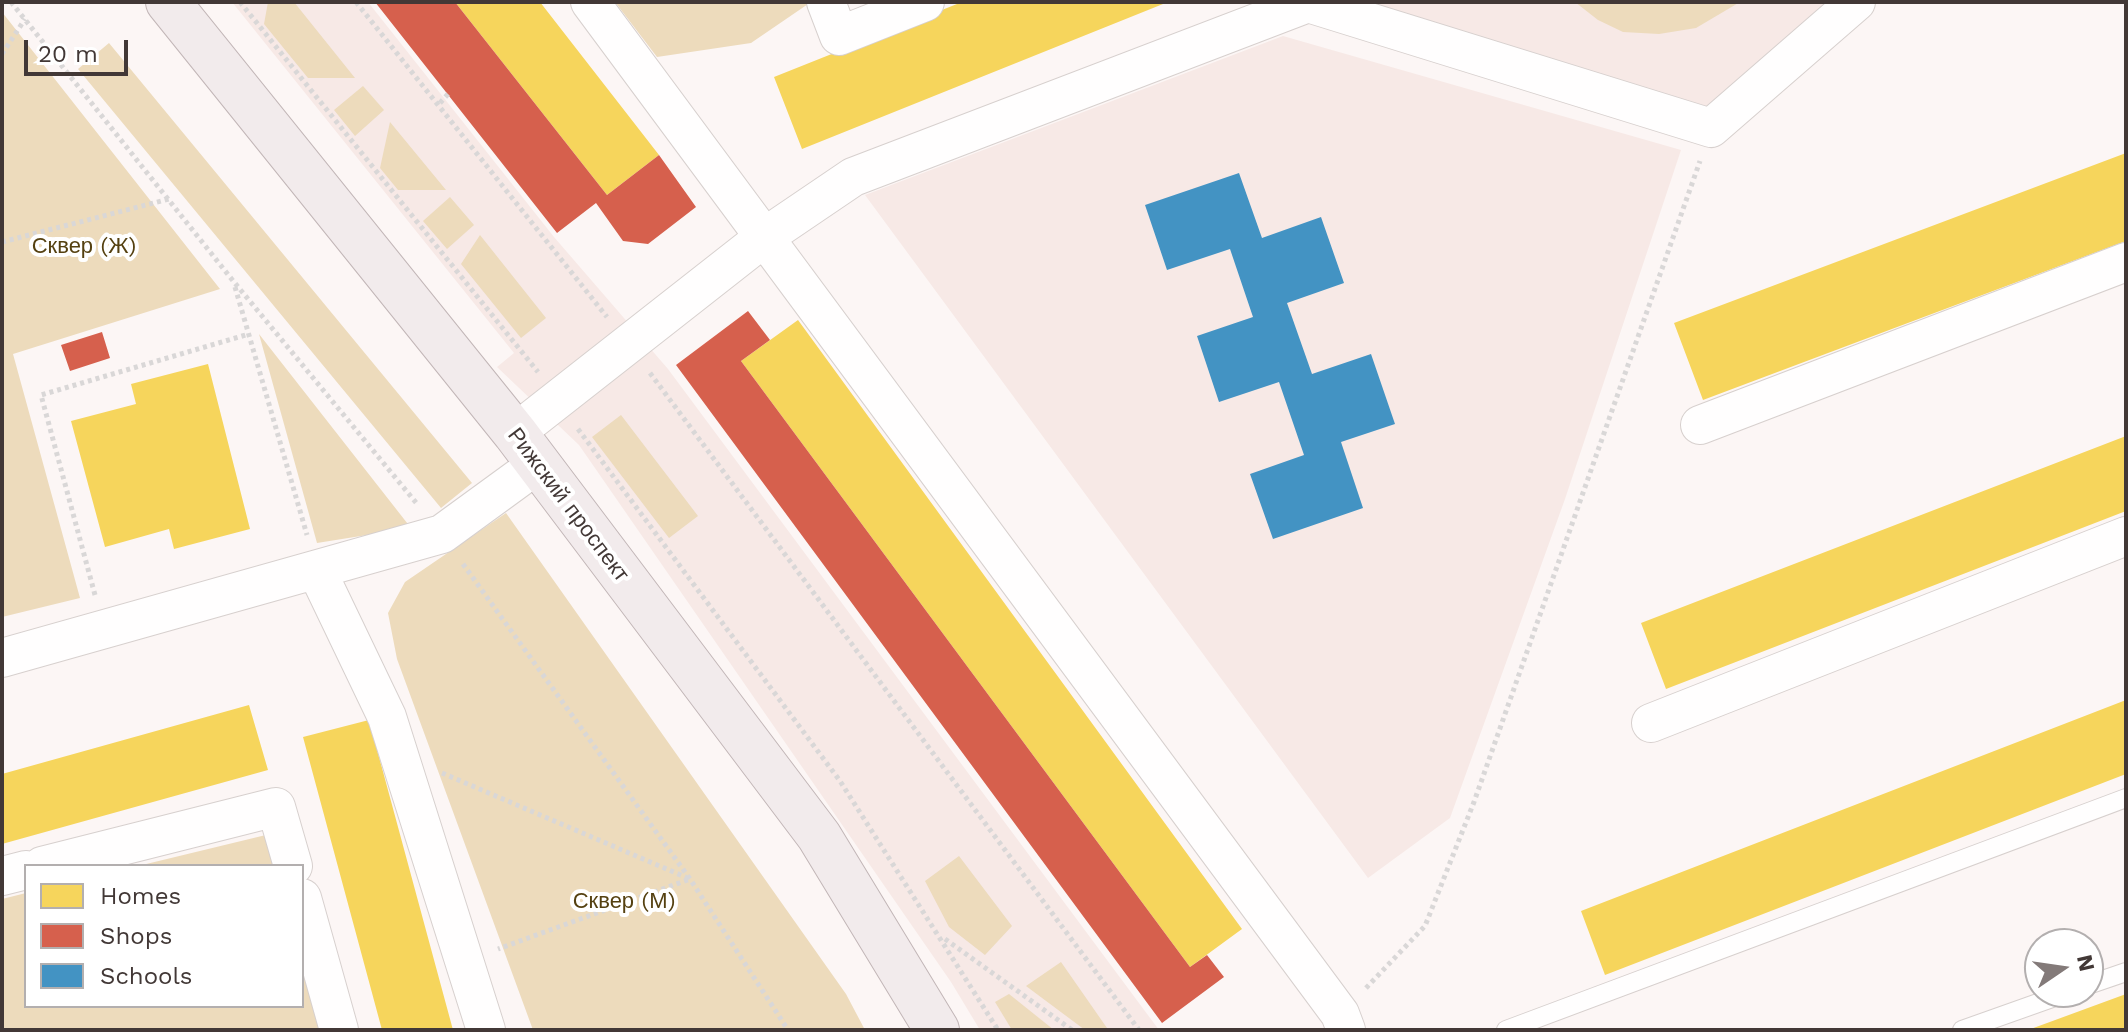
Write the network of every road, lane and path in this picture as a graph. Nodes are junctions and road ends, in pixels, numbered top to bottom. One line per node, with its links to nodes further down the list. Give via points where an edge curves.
1 (168, 2): 23 (main road, Рижский проспект)
2 (240, 2): 21 (path)
3 (356, 2): 12 (path)
4 (590, 2): 15 (street)
5 (826, 2): 6 (street, via 839,36)
6 (925, 2)
7 (1308, 2): 13 (street); 15 (street, via 853,177)
8 (1856, 2): 13 (street)
9 (25, 19): 10 (path)
10 (2, 54)
11 (448, 94): 12 (path)
12 (440, 103): 20 (path)
13 (1711, 128): 41 (path, via 1474,802 1425,926)
14 (169, 199): 16 (path)
15 (766, 236): 20 (street); 41 (street)
16 (2, 242)
17 (2126, 262): 22 (street)
18 (234, 282): 19 (path)
19 (249, 334): 25 (path); 26 (path, via 41,395)
20 (627, 342): 21 (street); 47 (path)
21 (560, 398): 23 (street); 36 (path, via 582,435 840,781)
22 (1700, 425)
23 (526, 449): 25 (street, via 442,534); 44 (main road, Рижский проспект, via 819,836)
24 (2126, 536): 28 (street)
25 (317, 571): 26 (street); 29 (street, via 387,717)
26 (105, 630): 27 (street)
27 (2, 658)
28 (1651, 723)
29 (399, 754): 37 (street); 37 (path, via 690,879)
30 (2126, 798): 48 (lane)
31 (50, 864): 32 (street, via 276,807)
32 (292, 864)
33 (24, 870): 34 (street)
34 (2, 876)
35 (304, 905): 42 (street)
36 (941, 936): 45 (path); 46 (path)
37 (464, 962): 43 (street)
38 (2126, 972): 39 (lane)
39 (2104, 980)
40 (2024, 1008): 49 (lane)
41 (1335, 1025)
42 (339, 1030)
43 (486, 1030)
44 (937, 1030)
45 (998, 1030)
46 (1072, 1030)
47 (1139, 1030)
48 (1506, 1030)
49 (1962, 1030)

